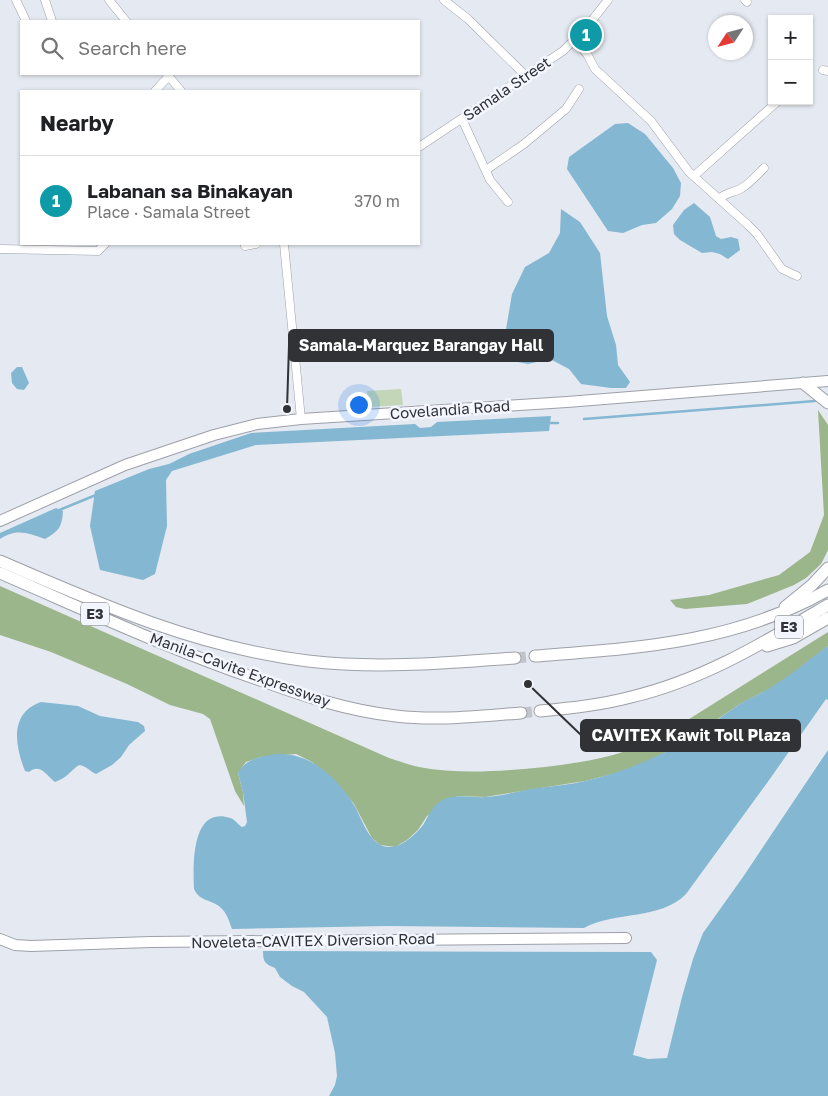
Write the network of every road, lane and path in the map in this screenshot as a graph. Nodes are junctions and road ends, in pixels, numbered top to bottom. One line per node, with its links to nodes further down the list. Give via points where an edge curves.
1 (16, 0): 6 (street)
2 (45, 0): 7 (street)
3 (110, 0): 8 (street)
4 (444, 0): 11 (street)
5 (608, 0): 9 (street, Samala Street)
6 (26, 20)
7 (52, 20)
8 (125, 20)
9 (575, 40): 11 (street, Samala Street); 20 (street, via 595,69 651,121)
10 (168, 75): 13 (street); 14 (street)
11 (526, 76): 16 (street, Samala Street)
12 (578, 89): 19 (street, via 566,109)
13 (156, 90)
14 (180, 90)
15 (774, 105): 20 (street)
16 (462, 119): 17 (street, Samala Street); 19 (street)
17 (420, 144)
18 (764, 168): 21 (street, via 740,190 724,194)
19 (486, 170): 22 (street)
20 (694, 176): 21 (street)
21 (719, 199): 28 (street, via 757,234 782,269)
22 (508, 202)
23 (104, 245): 27 (street, via 98,251)
24 (250, 245): 26 (street)
25 (284, 245): 32 (street)
26 (245, 246)
27 (0, 249)
28 (797, 276)
29 (828, 381): 30 (main road, Covelandia Road)
30 (802, 383): 31 (highway); 32 (main road, Covelandia Road)
31 (828, 403)
32 (301, 419): 33 (main road, Covelandia Road, via 257,424 214,435 125,465)
33 (0, 520)
34 (0, 561): 43 (highway, Manila–Cavite Expressway / E3, via 155,625 278,657 389,665)
35 (828, 568): 39 (highway)
36 (0, 574): 45 (highway, Manila–Cavite Expressway / E3, via 191,656 323,701 371,713 410,717 460,718)
37 (828, 590): 39 (highway, E3)
38 (828, 604): 41 (highway, E3)
39 (776, 615): 42 (highway, E3, via 726,632 660,645)
40 (828, 618): 41 (highway, via 793,638)
41 (751, 650): 44 (highway, E3, via 713,669 644,694)
42 (534, 656)
43 (515, 658)
44 (540, 711)
45 (521, 713)
46 (626, 938): 47 (main road, Noveleta-CAVITEX Diversion Road, via 148,942 41,946 15,945)
47 (0, 939)

